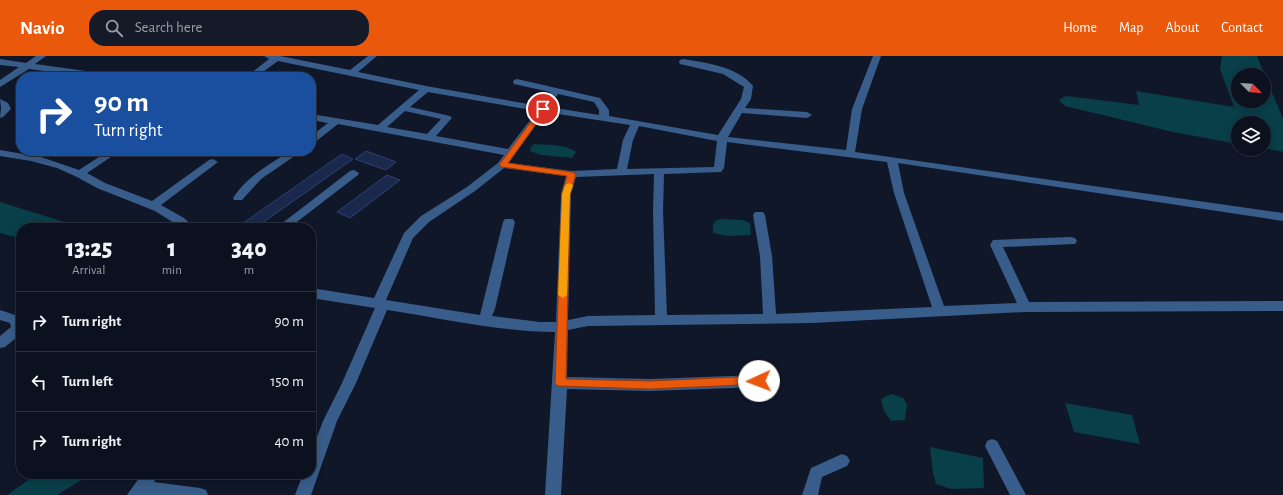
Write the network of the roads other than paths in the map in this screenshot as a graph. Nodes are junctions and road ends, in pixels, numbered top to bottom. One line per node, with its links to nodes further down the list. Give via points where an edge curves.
1 (42, 56): 7 (street)
2 (373, 56): 12 (street)
3 (877, 56): 33 (street, via 857,109)
4 (272, 57): 10 (street); 12 (street)
5 (683, 62): 20 (street, via 715,68 744,81 749,86)
6 (2, 63): 7 (street)
7 (27, 65): 8 (street); 9 (street)
8 (17, 72)
9 (74, 72)
10 (256, 72)
11 (16, 73): 14 (street)
12 (352, 73): 15 (street)
13 (516, 82): 16 (street)
14 (0, 84)
15 (426, 89): 18 (street); 19 (street)
16 (555, 92): 19 (street); 24 (street, via 597,100 604,110)
17 (0, 102): 21 (street, via 6,109)
18 (403, 108): 27 (street); 29 (street, via 447,118)
19 (543, 109): 24 (street); 32 (street)
20 (740, 110): 22 (street); 30 (street, via 723,135)
21 (0, 115)
22 (807, 115)
23 (316, 118): 25 (street)
24 (604, 118): 26 (street)
25 (337, 120): 27 (street); 28 (street)
26 (636, 122): 30 (street); 43 (street, via 628,140)
27 (380, 128): 29 (street)
28 (316, 137)
29 (429, 138): 32 (street)
30 (723, 139): 33 (street); 41 (street, via 717,170)
31 (0, 153): 34 (street)
32 (511, 153): 40 (street)
33 (850, 154): 38 (street)
34 (16, 156)
35 (18, 156): 44 (street, via 35,159)
36 (107, 156): 44 (street)
37 (289, 156): 46 (street, via 244,188)
38 (892, 159): 49 (street); 58 (street, via 899,194)
39 (213, 162): 47 (street)
40 (502, 165): 45 (street); 55 (street, via 489,177 417,226 405,242)
41 (659, 171): 43 (street); 63 (street)
42 (354, 173): 52 (street)
43 (621, 173): 45 (street)
44 (79, 174): 47 (street, via 103,187)
45 (572, 174): 64 (street, via 566,194)
46 (238, 198)
47 (154, 205): 51 (street)
48 (758, 215): 60 (street, via 766,256)
49 (1283, 217)
50 (509, 222): 62 (street, via 489,309)
51 (184, 223)
52 (289, 223)
53 (1071, 241): 57 (street, via 997,243)
54 (316, 294): 55 (street)
55 (381, 304): 62 (street); 70 (street, via 330,421)
56 (1283, 306): 57 (street)
57 (1025, 307): 58 (street)
58 (939, 310): 60 (street)
59 (0, 315): 61 (street)
60 (770, 319): 63 (street)
61 (16, 320)
62 (484, 320): 64 (street)
63 (661, 320): 64 (street, via 588,321)
64 (561, 327): 68 (street)
65 (16, 330): 66 (street)
66 (0, 343)
67 (759, 381): 68 (street, via 650,385)
68 (560, 383): 77 (street)
69 (992, 446): 79 (street)
70 (316, 460)
71 (842, 461): 78 (street, via 816,473)
72 (148, 479): 74 (street)
73 (309, 479): 76 (street)
74 (139, 492): 75 (street)
75 (200, 495)
76 (303, 495)
77 (553, 495)
78 (810, 495)
79 (1018, 495)

